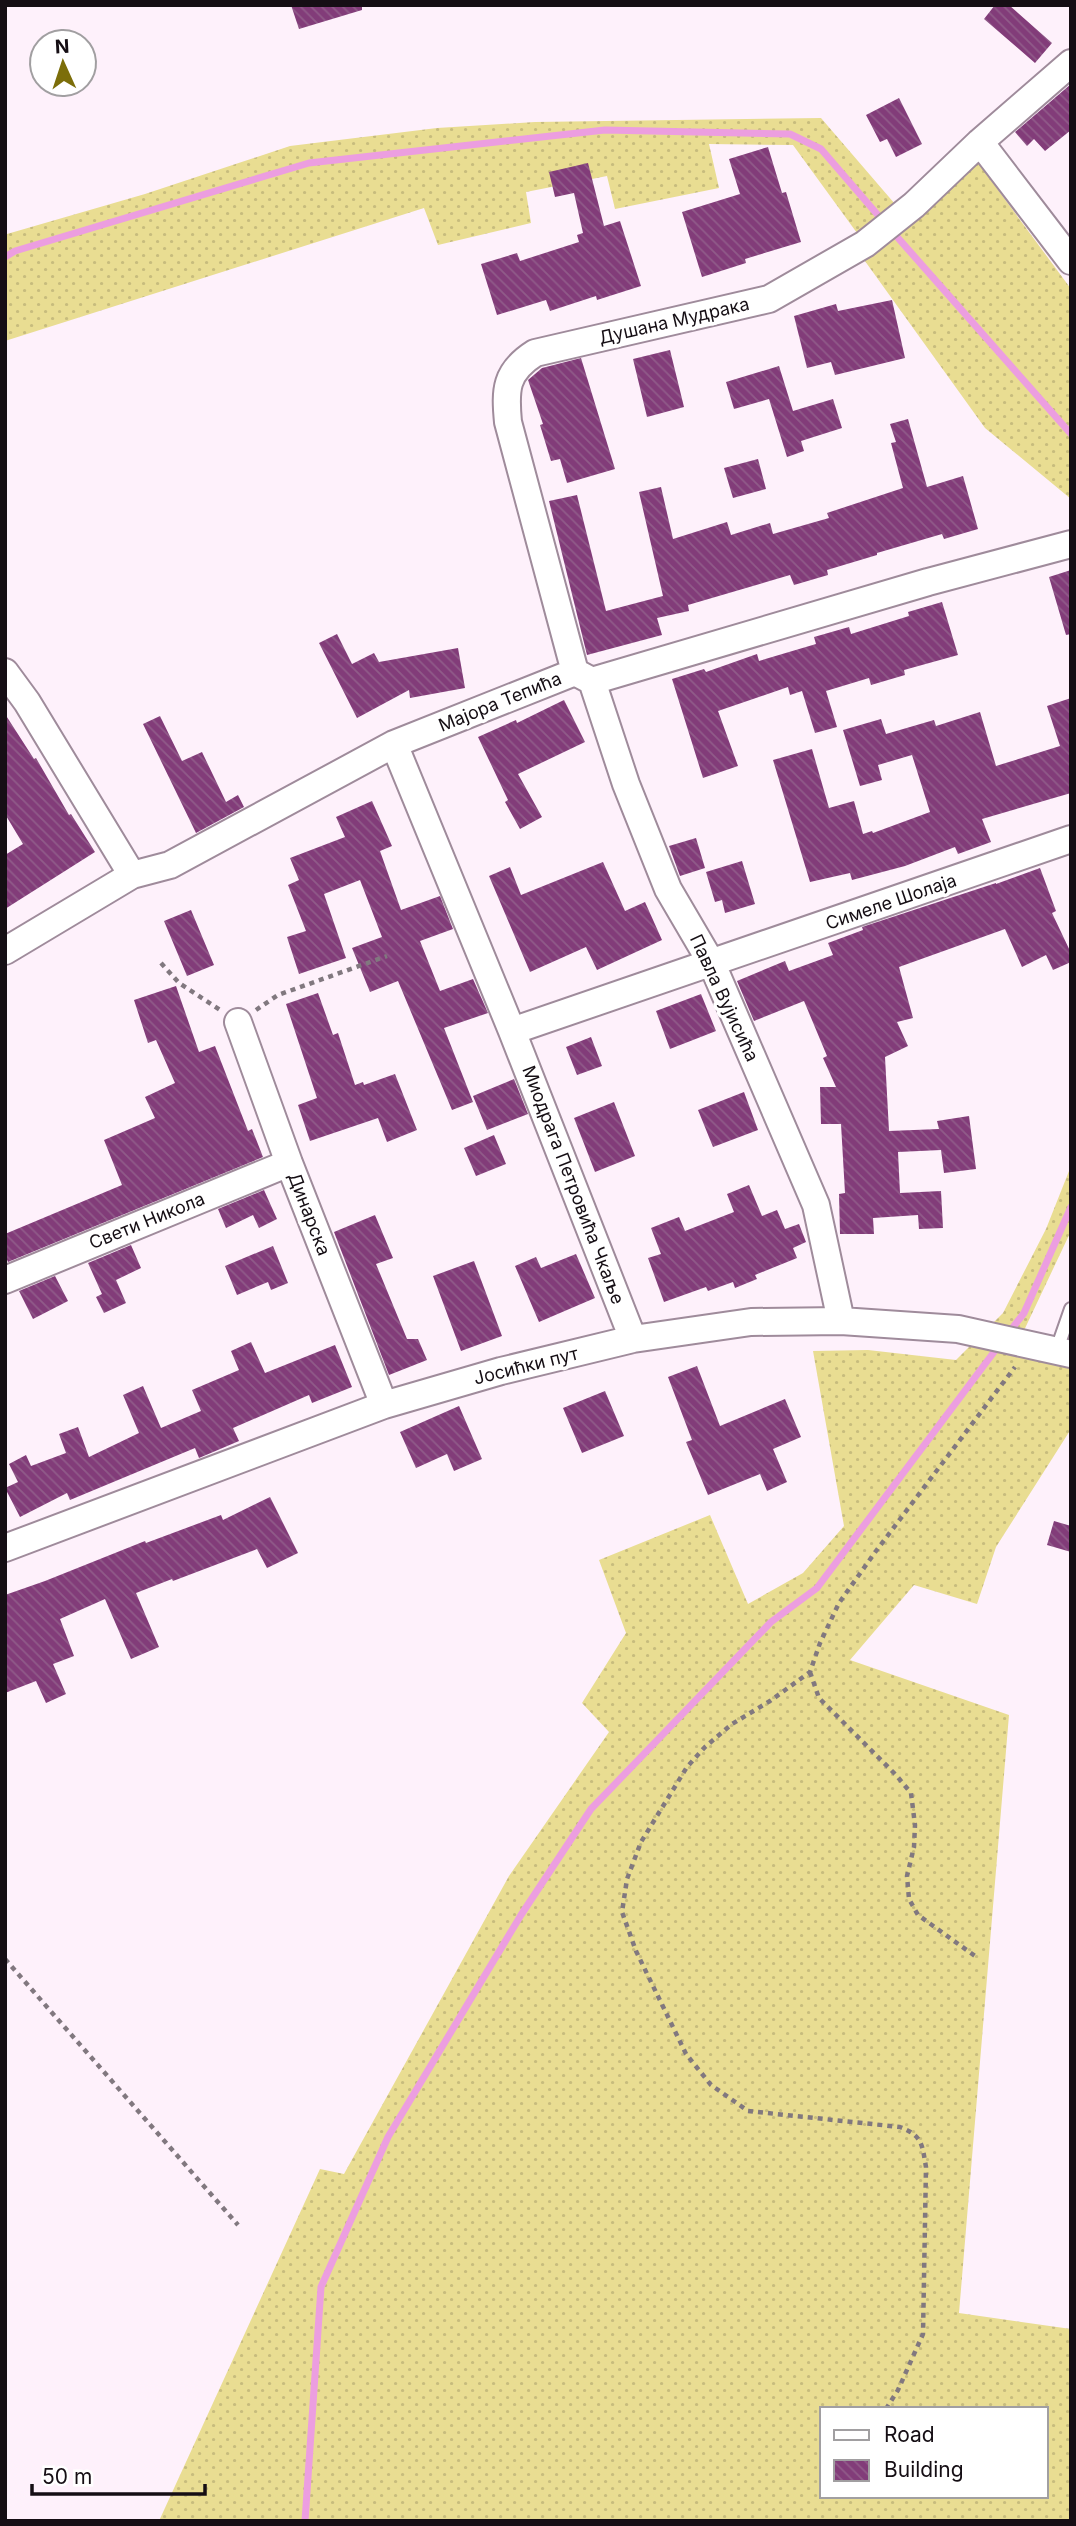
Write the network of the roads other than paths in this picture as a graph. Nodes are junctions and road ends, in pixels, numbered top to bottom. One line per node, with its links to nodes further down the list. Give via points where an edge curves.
1 (1071, 63): 2 (street, Душана Мудрака)
2 (980, 142): 3 (street); 6 (street, Душана Мудрака, via 865,244 769,299 535,354 510,376 508,422)
3 (1071, 261)
4 (1071, 544): 6 (street, Мајора Тепића)
5 (5, 672): 9 (street)
6 (583, 677): 7 (street, Мајора Тепића); 11 (street, Павла Вујисића, via 668,889)
7 (394, 744): 9 (street, Мајора Тепића, via 170,865); 13 (street, Миодрага Петровића Чкаље)
8 (1071, 839): 11 (street, Симеле Шолаја)
9 (132, 875): 10 (street, Мајора Тепића)
10 (5, 951)
11 (712, 964): 13 (street); 17 (street, Павла Вујисића, via 816,1205)
12 (238, 1022): 14 (street, Динарска)
13 (512, 1031): 18 (street, Миодрага Петровића Чкаље)
14 (289, 1163): 15 (street, Свети Никола); 20 (street, Динарска)
15 (5, 1280)
16 (1071, 1309): 19 (lane)
17 (841, 1321): 18 (street, Јосићки пут, via 751,1322); 19 (street, Јосићки пут, via 958,1329)
18 (633, 1339): 20 (street, Јосићки пут)
19 (1064, 1353)
20 (384, 1405): 21 (street, Јосићки пут)
21 (5, 1548)

